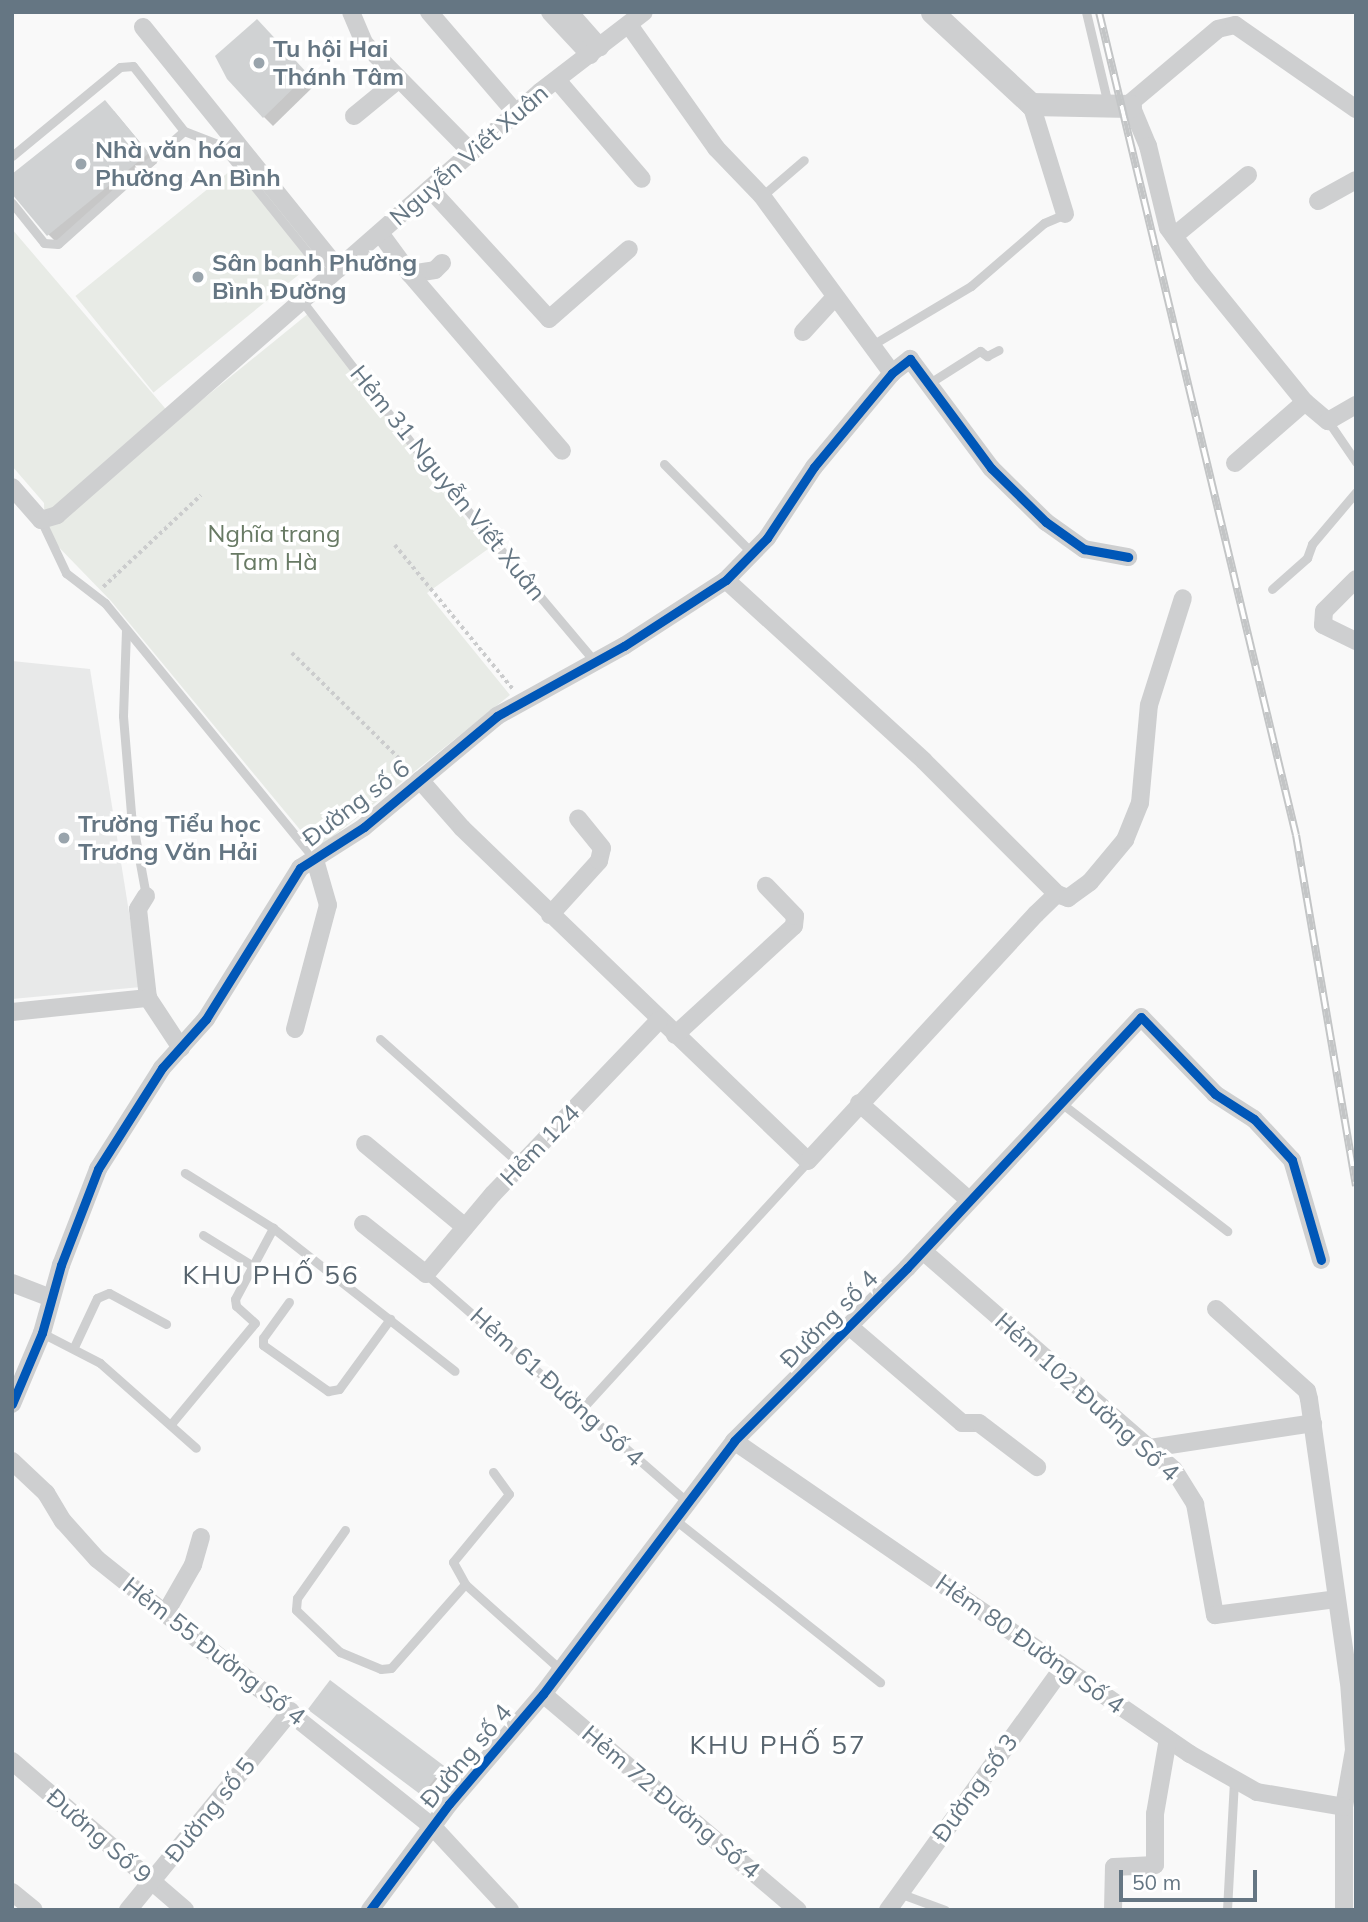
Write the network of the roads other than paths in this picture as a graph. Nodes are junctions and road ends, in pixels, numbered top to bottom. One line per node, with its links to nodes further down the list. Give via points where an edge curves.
1 (429, 12): 18 (street)
2 (550, 12): 12 (street)
3 (569, 12): 12 (street)
4 (645, 12): 9 (street, Nguyễn Viết Xuân)
5 (932, 12): 15 (street)
6 (1086, 12): 16 (lane)
7 (1228, 12): 11 (street)
8 (354, 13): 13 (street, via 364,43)
9 (629, 25): 12 (street, Nguyễn Viết Xuân); 28 (street, via 716,148)
10 (143, 27): 36 (street)
11 (1218, 29): 16 (street); 17 (street, via 1235,25)
12 (595, 51): 14 (street, Nguyễn Viết Xuân)
13 (399, 79): 19 (street); 21 (street)
14 (556, 79): 18 (street, Nguyễn Viết Xuân); 25 (street)
15 (1036, 104): 16 (street); 31 (street)
16 (1114, 105): 33 (street, via 1149,146)
17 (1356, 109)
18 (516, 113): 21 (street, Nguyễn Viết Xuân)
19 (354, 116)
20 (184, 131): 22 (lane, via 132,66 120,67); 30 (lane, via 58,244 44,243); 36 (lane, via 221,145)
21 (471, 152): 27 (street, Nguyễn Viết Xuân)
22 (12, 156)
23 (804, 160): 28 (lane)
24 (1248, 175): 33 (street)
25 (642, 179)
26 (1356, 180): 29 (street)
27 (430, 189): 32 (street, Nguyễn Viết Xuân); 34 (street, via 549,319)
28 (762, 197): 38 (street)
29 (1318, 201)
30 (12, 202)
31 (1065, 214): 41 (lane, via 1044,223 971,286)
32 (380, 233): 36 (street, Nguyễn Viết Xuân); 37 (street)
33 (1174, 236): 45 (street)
34 (629, 249)
35 (442, 263): 37 (street, via 436,270)
36 (333, 274): 39 (street, Nguyễn Viết Xuân)
37 (410, 274): 48 (street)
38 (834, 298): 40 (street); 41 (street)
39 (302, 301): 54 (street, Nguyễn Viết Xuân, via 57,515); 63 (lane, Hẻm 31 Nguyễn Viết Xuân, via 420,454)
40 (803, 332)
41 (872, 345): 43 (street)
42 (999, 350): 44 (lane, via 987,356 980,351)
43 (892, 373): 44 (street, via 910,359); 55 (street, Đường số 6, via 814,467)
44 (928, 384): 56 (street, via 991,468 1046,522 1084,549)
45 (1305, 401): 47 (street); 50 (street)
46 (1356, 405): 47 (street)
47 (1328, 421): 49 (lane)
48 (562, 451)
49 (1356, 462)
50 (1235, 463)
51 (664, 464): 55 (lane)
52 (12, 487): 54 (street)
53 (1356, 492): 59 (lane, via 1312,544 1307,558)
54 (41, 520): 61 (lane, via 66,573 95,595)
55 (752, 553): 58 (street, Đường số 6)
56 (1128, 557)
57 (1356, 579): 62 (street, via 1324,611 1323,625)
58 (726, 580): 63 (street, Đường số 6); 68 (street, via 924,761)
59 (1272, 589)
60 (1183, 598): 68 (street, via 1149,705 1140,803 1125,841 1090,882 1068,898)
61 (126, 629): 66 (lane); 69 (lane, via 124,728 131,814)
62 (1356, 641)
63 (596, 663): 64 (street, Đường số 6, via 523,701 467,738)
64 (421, 780): 66 (street, Đường số 6); 70 (street, via 462,828)
65 (578, 818): 70 (street, via 602,848 599,861)
66 (315, 860): 74 (street, via 328,905); 77 (street, Đường số 6, via 300,868 206,1018)
67 (766, 886): 75 (street, via 795,916 794,926)
68 (1057, 894): 78 (street)
69 (146, 896): 71 (street, via 138,909)
70 (550, 915): 73 (street)
71 (148, 998): 72 (street); 77 (street)
72 (12, 1012)
73 (659, 1020): 75 (street); 82 (street, Hẻm 124)
74 (295, 1028)
75 (675, 1035): 81 (street)
76 (380, 1039): 82 (lane)
77 (181, 1048): 95 (street, Đường số 6, via 128,1117 98,1169)
78 (859, 1103): 81 (street); 84 (street)
79 (1061, 1103): 84 (street, Đường số 4); 88 (lane); 91 (street, Đường số 4, via 1141,1017 1215,1094 1254,1119 1292,1160)
80 (365, 1144): 86 (street)
81 (808, 1161): 105 (lane)
82 (521, 1165): 86 (street, Hẻm 124)
83 (185, 1173): 87 (lane)
84 (968, 1199): 90 (street, Đường số 4)
85 (363, 1224): 93 (street)
86 (465, 1227): 93 (street, Hẻm 124)
87 (273, 1228): 92 (lane); 98 (lane)
88 (1227, 1231)
89 (203, 1235): 92 (lane)
90 (923, 1251): 100 (street, Đường số 4); 110 (street, Hẻm 102 Đường Số 4)
91 (1321, 1260)
92 (253, 1266): 107 (lane, via 234,1303 255,1323)
93 (426, 1273): 105 (lane, Hẻm 61 Đường Số 4)
94 (12, 1283): 95 (street)
95 (51, 1298): 101 (street, Đường số 6)
96 (289, 1302): 98 (lane, via 263,1338 263,1345 328,1391 339,1389)
97 (1216, 1309): 106 (street, via 1307,1391)
98 (390, 1319): 103 (lane)
99 (166, 1324): 102 (lane, via 109,1293 96,1298)
100 (849, 1326): 108 (street, Đường số 4); 112 (street, via 962,1423 979,1423)
101 (42, 1333): 102 (lane); 104 (street, Đường số 6)
102 (74, 1348): 107 (lane, via 100,1363)
103 (455, 1371)
104 (12, 1404)
105 (579, 1412): 114 (lane, Hẻm 61 Đường Số 4)
106 (1313, 1423): 110 (street); 119 (street)
107 (171, 1424): 109 (lane)
108 (734, 1441): 114 (street, Đường số 4); 121 (street, Hẻm 80 Đường Số 4)
109 (196, 1448)
110 (1150, 1448): 119 (street, Hẻm 102 Đường Số 4, via 1174,1470 1195,1504 1215,1615)
111 (12, 1461): 120 (street, Hẻm 55 Đường Số 4, via 46,1493 63,1521 97,1559)
112 (1037, 1467)
113 (493, 1472): 118 (lane, via 509,1494 453,1562)
114 (687, 1502): 115 (street, Đường số 4)
115 (674, 1519): 122 (street, Đường số 4); 123 (lane)
116 (345, 1530): 118 (lane, via 297,1598 296,1610 340,1652 381,1669 391,1668)
117 (201, 1537): 120 (street, via 193,1565)
118 (465, 1584): 122 (lane)
119 (1336, 1599): 129 (street, via 1354,1750)
120 (166, 1614): 125 (street, Hẻm 55 Đường Số 4)
121 (1063, 1667): 126 (street, Hẻm 80 Đường Số 4); 133 (street, Đường số 3)
122 (561, 1670): 124 (street, Đường số 4)
123 (880, 1682)
124 (543, 1694): 130 (street, Đường số 4); 139 (street, Hẻm 72 Đường Số 4)
125 (291, 1711): 130 (street, Hẻm 55 Đường Số 4); 131 (street, Đường số 5)
126 (1168, 1739): 128 (street, Hẻm 80 Đường Số 4); 142 (street, via 1155,1814 1155,1866 1114,1867)
127 (12, 1761): 131 (street, Đường Số 9)
128 (1234, 1779): 129 (street, Hẻm 80 Đường Số 4, via 1257,1792); 143 (lane)
129 (1344, 1807): 144 (street)
130 (433, 1827): 137 (street, Đường số 4); 138 (street, Hẻm 55 Đường Số 4)
131 (152, 1881): 135 (street, Đường số 5); 136 (street, Đường Số 9)
132 (12, 1892): 134 (street)
133 (899, 1893): 140 (street, Đường số 3); 141 (lane)
134 (34, 1910)
135 (128, 1910)
136 (185, 1910)
137 (370, 1910)
138 (510, 1910)
139 (798, 1910)
140 (888, 1910)
141 (945, 1910)
142 (1113, 1910)
143 (1227, 1910)
144 (1344, 1910)

